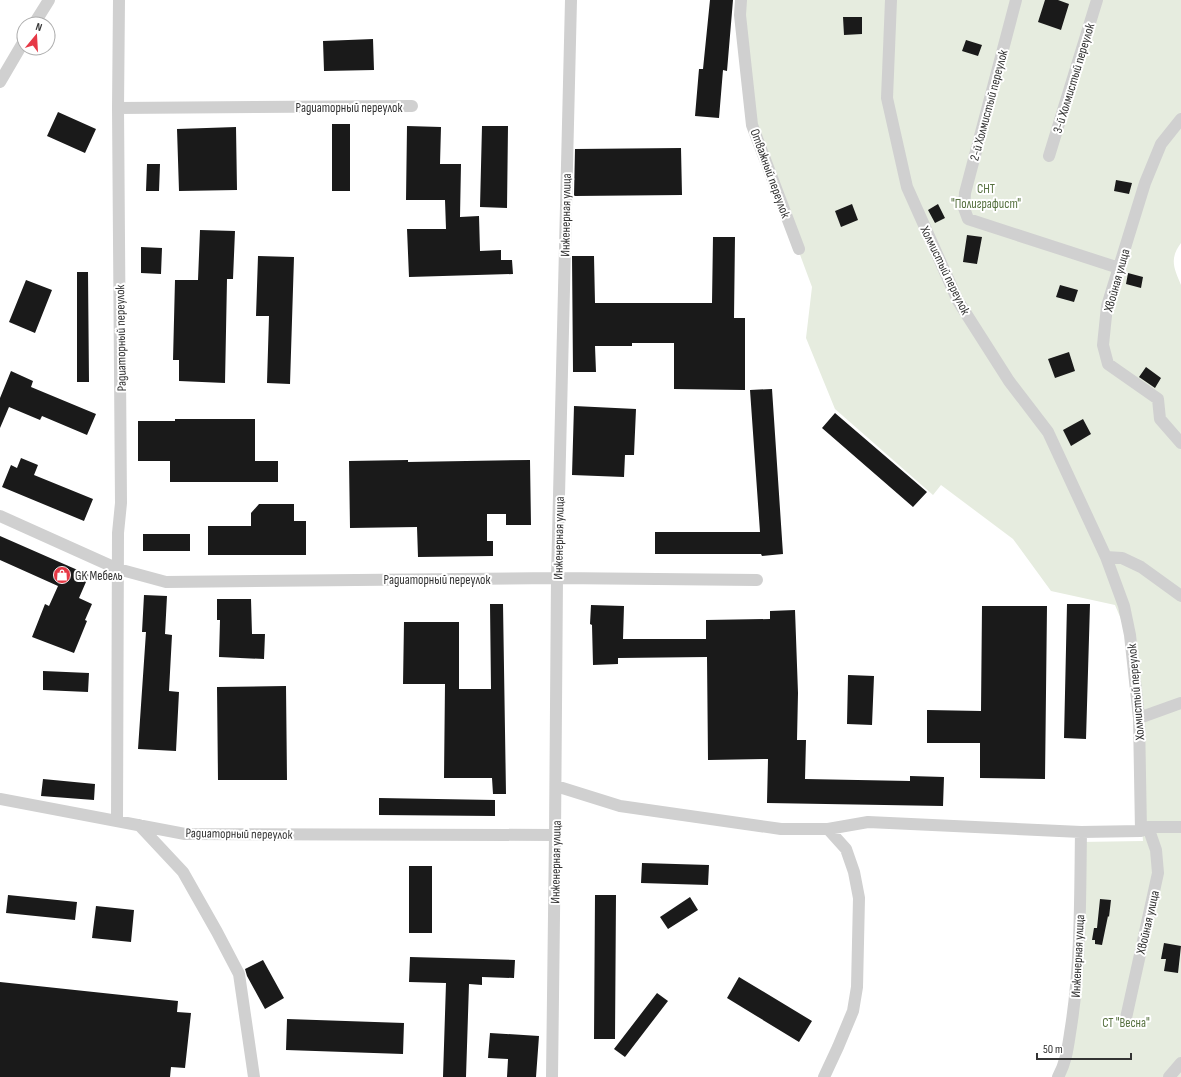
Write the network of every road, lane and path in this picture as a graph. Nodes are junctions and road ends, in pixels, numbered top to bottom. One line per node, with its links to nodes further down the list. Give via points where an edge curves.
1 (49, 0): 8 (street)
2 (119, 0): 12 (street, Радиаторный переулок)
3 (571, 0): 21 (street, Инженерная улица)
4 (741, 0): 15 (street, Отважный переулок, via 740,15 752,125)
5 (891, 0): 19 (street, Холмистый переулок, via 887,98 907,187 958,301 1009,380 1048,432)
6 (1016, 0): 16 (street, 2-й Холмистый переулок, via 967,185 964,208 968,219)
7 (1097, 0): 14 (street, 3-й Холмистый переулок)
8 (39, 16)
9 (16, 55): 10 (street)
10 (0, 82)
11 (412, 106): 12 (street, Радиаторный переулок)
12 (118, 108): 20 (street, Радиаторный переулок, via 121,503)
13 (1181, 119): 16 (street, Хвойная улица, via 1161,144 1145,183)
14 (1049, 156)
15 (799, 249)
16 (1119, 268): 17 (street, Хвойная улица, via 1107,306 1103,345 1108,364 1158,400 1160,419)
17 (1181, 443)
18 (0, 516): 20 (street, Радиаторный переулок)
19 (1106, 557): 23 (street, via 1122,558); 25 (street, Холмистый переулок, via 1124,606)
20 (118, 569): 21 (street, Радиаторный переулок, via 166,582); 28 (street, Радиаторный переулок)
21 (557, 578): 22 (street, Радиаторный переулок); 26 (street, Инженерная улица)
22 (757, 580)
23 (1181, 596)
24 (1181, 703): 25 (street)
25 (1139, 718): 32 (street, Холмистый переулок)
26 (556, 786): 31 (street, via 620,806 781,830); 34 (street, Инженерная улица)
27 (0, 799): 28 (street, Радиаторный переулок)
28 (117, 821): 29 (street, Радиаторный переулок)
29 (139, 825): 34 (street, Радиаторный переулок, via 185,834); 37 (street, via 183,872 239,974)
30 (1181, 827): 32 (street)
31 (828, 829): 33 (street, via 868,822); 39 (street, via 846,848 859,898 857,987 853,1011)
32 (1145, 829): 33 (street); 35 (street, Хвойная улица, via 1156,850 1158,873)
33 (1081, 832): 40 (street, Инженерная улица, via 1076,999 1065,1065)
34 (556, 835): 38 (street, Инженерная улица)
35 (1126, 1018)
36 (1181, 1063): 41 (street)
37 (254, 1077)
38 (552, 1077)
39 (824, 1077)
40 (1058, 1077)
41 (1170, 1077)

